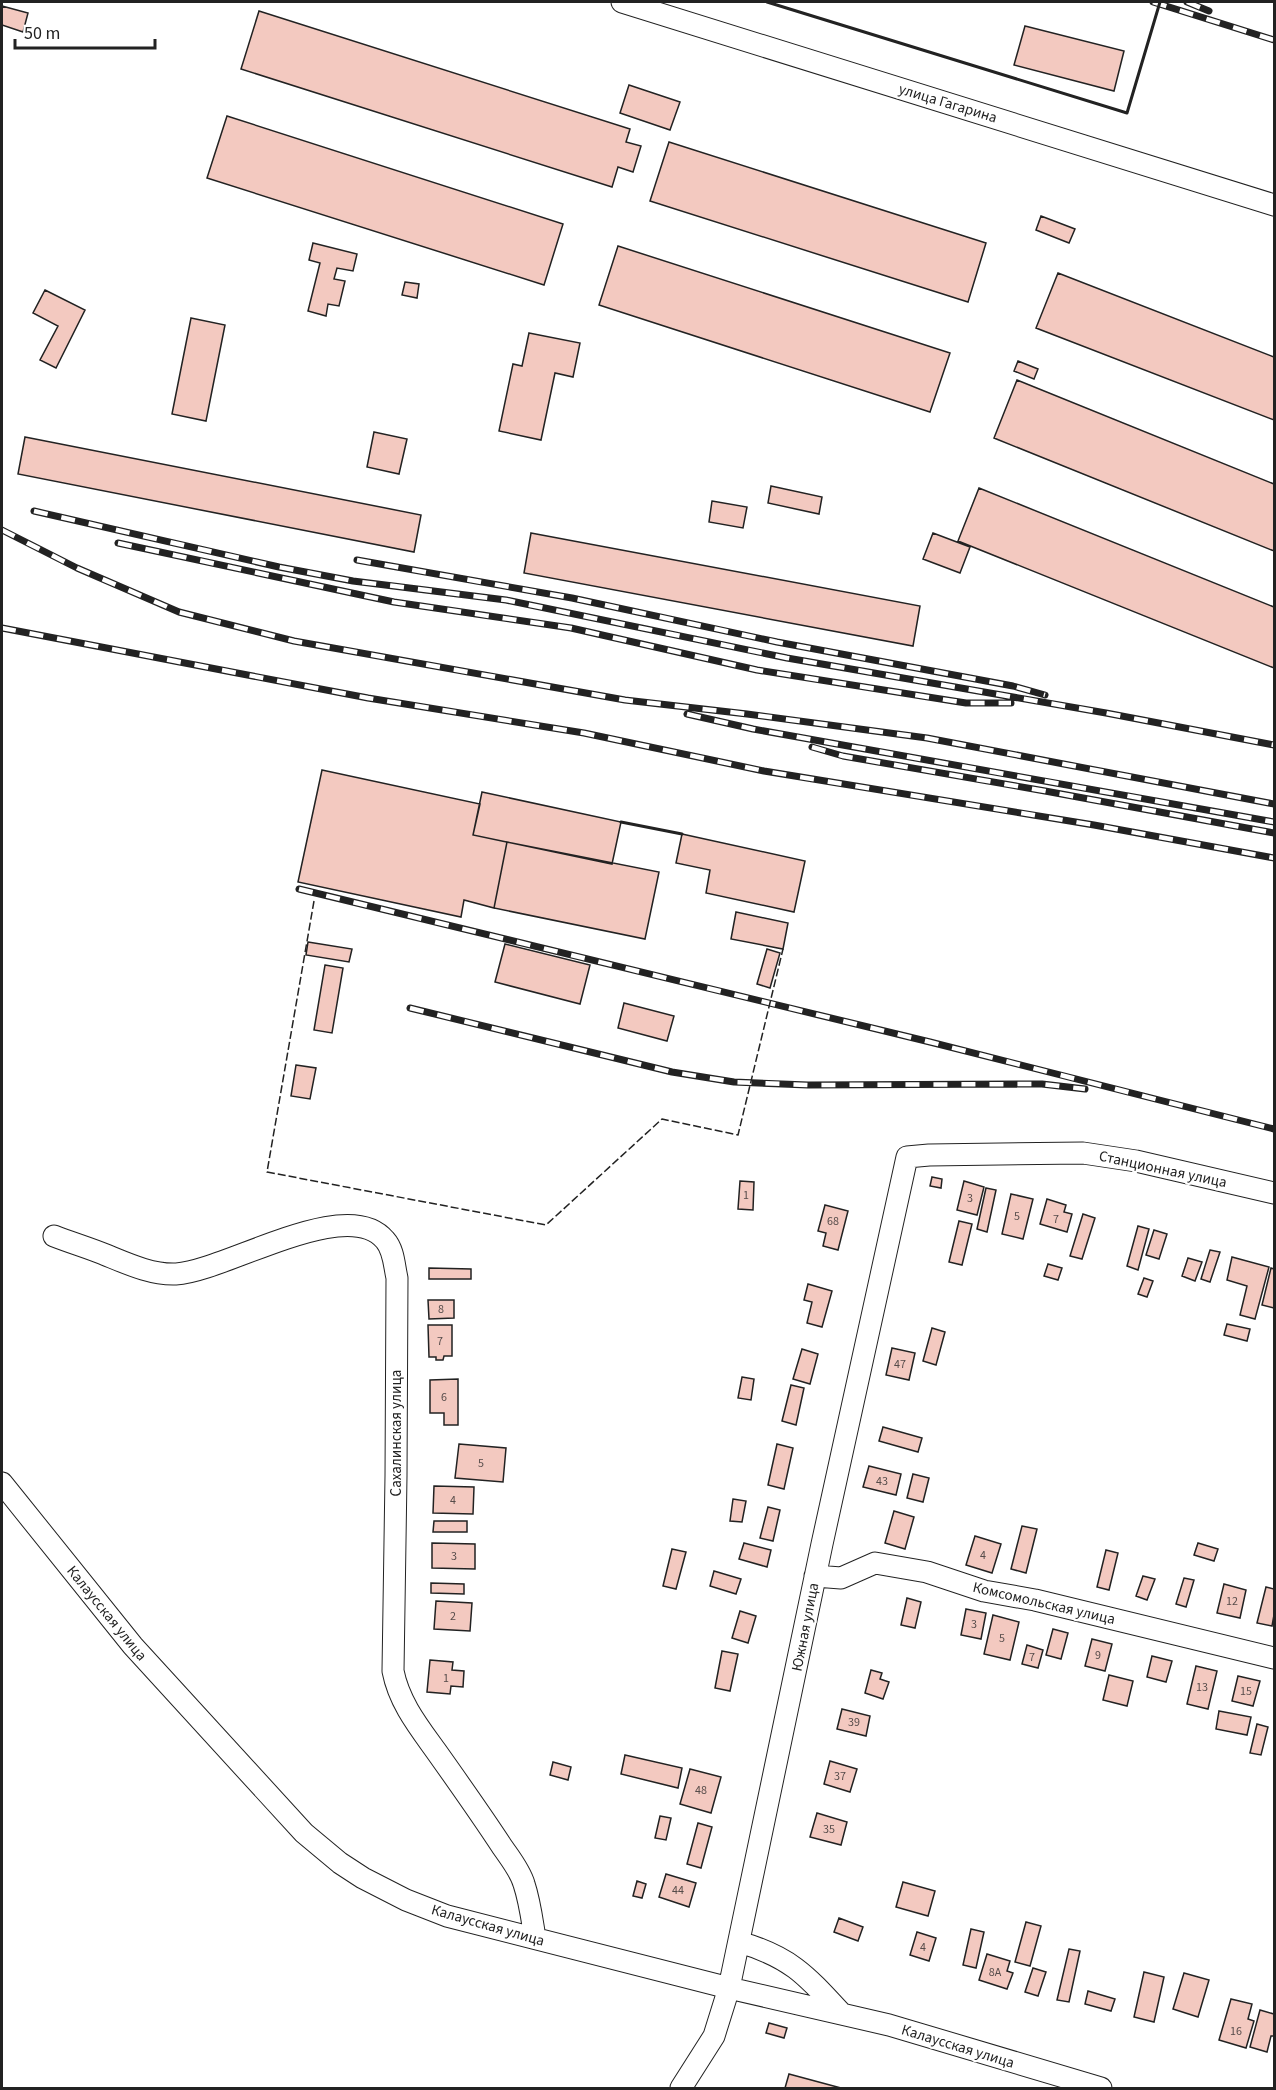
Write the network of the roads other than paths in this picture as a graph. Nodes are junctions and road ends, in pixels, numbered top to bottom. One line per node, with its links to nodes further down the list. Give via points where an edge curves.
1 (622, 2): 2 (street, улица Гагарина)
2 (1275, 204)
3 (907, 1157): 4 (street, Станционная улица, via 1083,1153); 7 (street, Южная улица)
4 (1275, 1193)
5 (54, 1236): 9 (street, Сахалинская улица, via 129,1265 175,1274 195,1271 336,1224 371,1229 384,1239 392,1251 397,1278 394,1680 413,1719 518,1871 530,1905)
6 (2, 1483): 9 (street, Калаусская улица, via 133,1646 313,1840 363,1878 406,1900 447,1916)
7 (815, 1576): 8 (street, Комсомольская улица, via 841,1578 875,1563 927,1572 984,1591); 10 (street, Южная улица)
8 (1275, 1658)
9 (535, 1938): 11 (street, Калаусская улица)
10 (739, 1942): 11 (street, Южная улица); 12 (street, via 790,1963)
11 (729, 1988): 12 (street, Калаусская улица); 13 (street, Южная улица, via 714,2036)
12 (842, 2014): 14 (street, Калаусская улица)
13 (681, 2088)
14 (1101, 2088)

